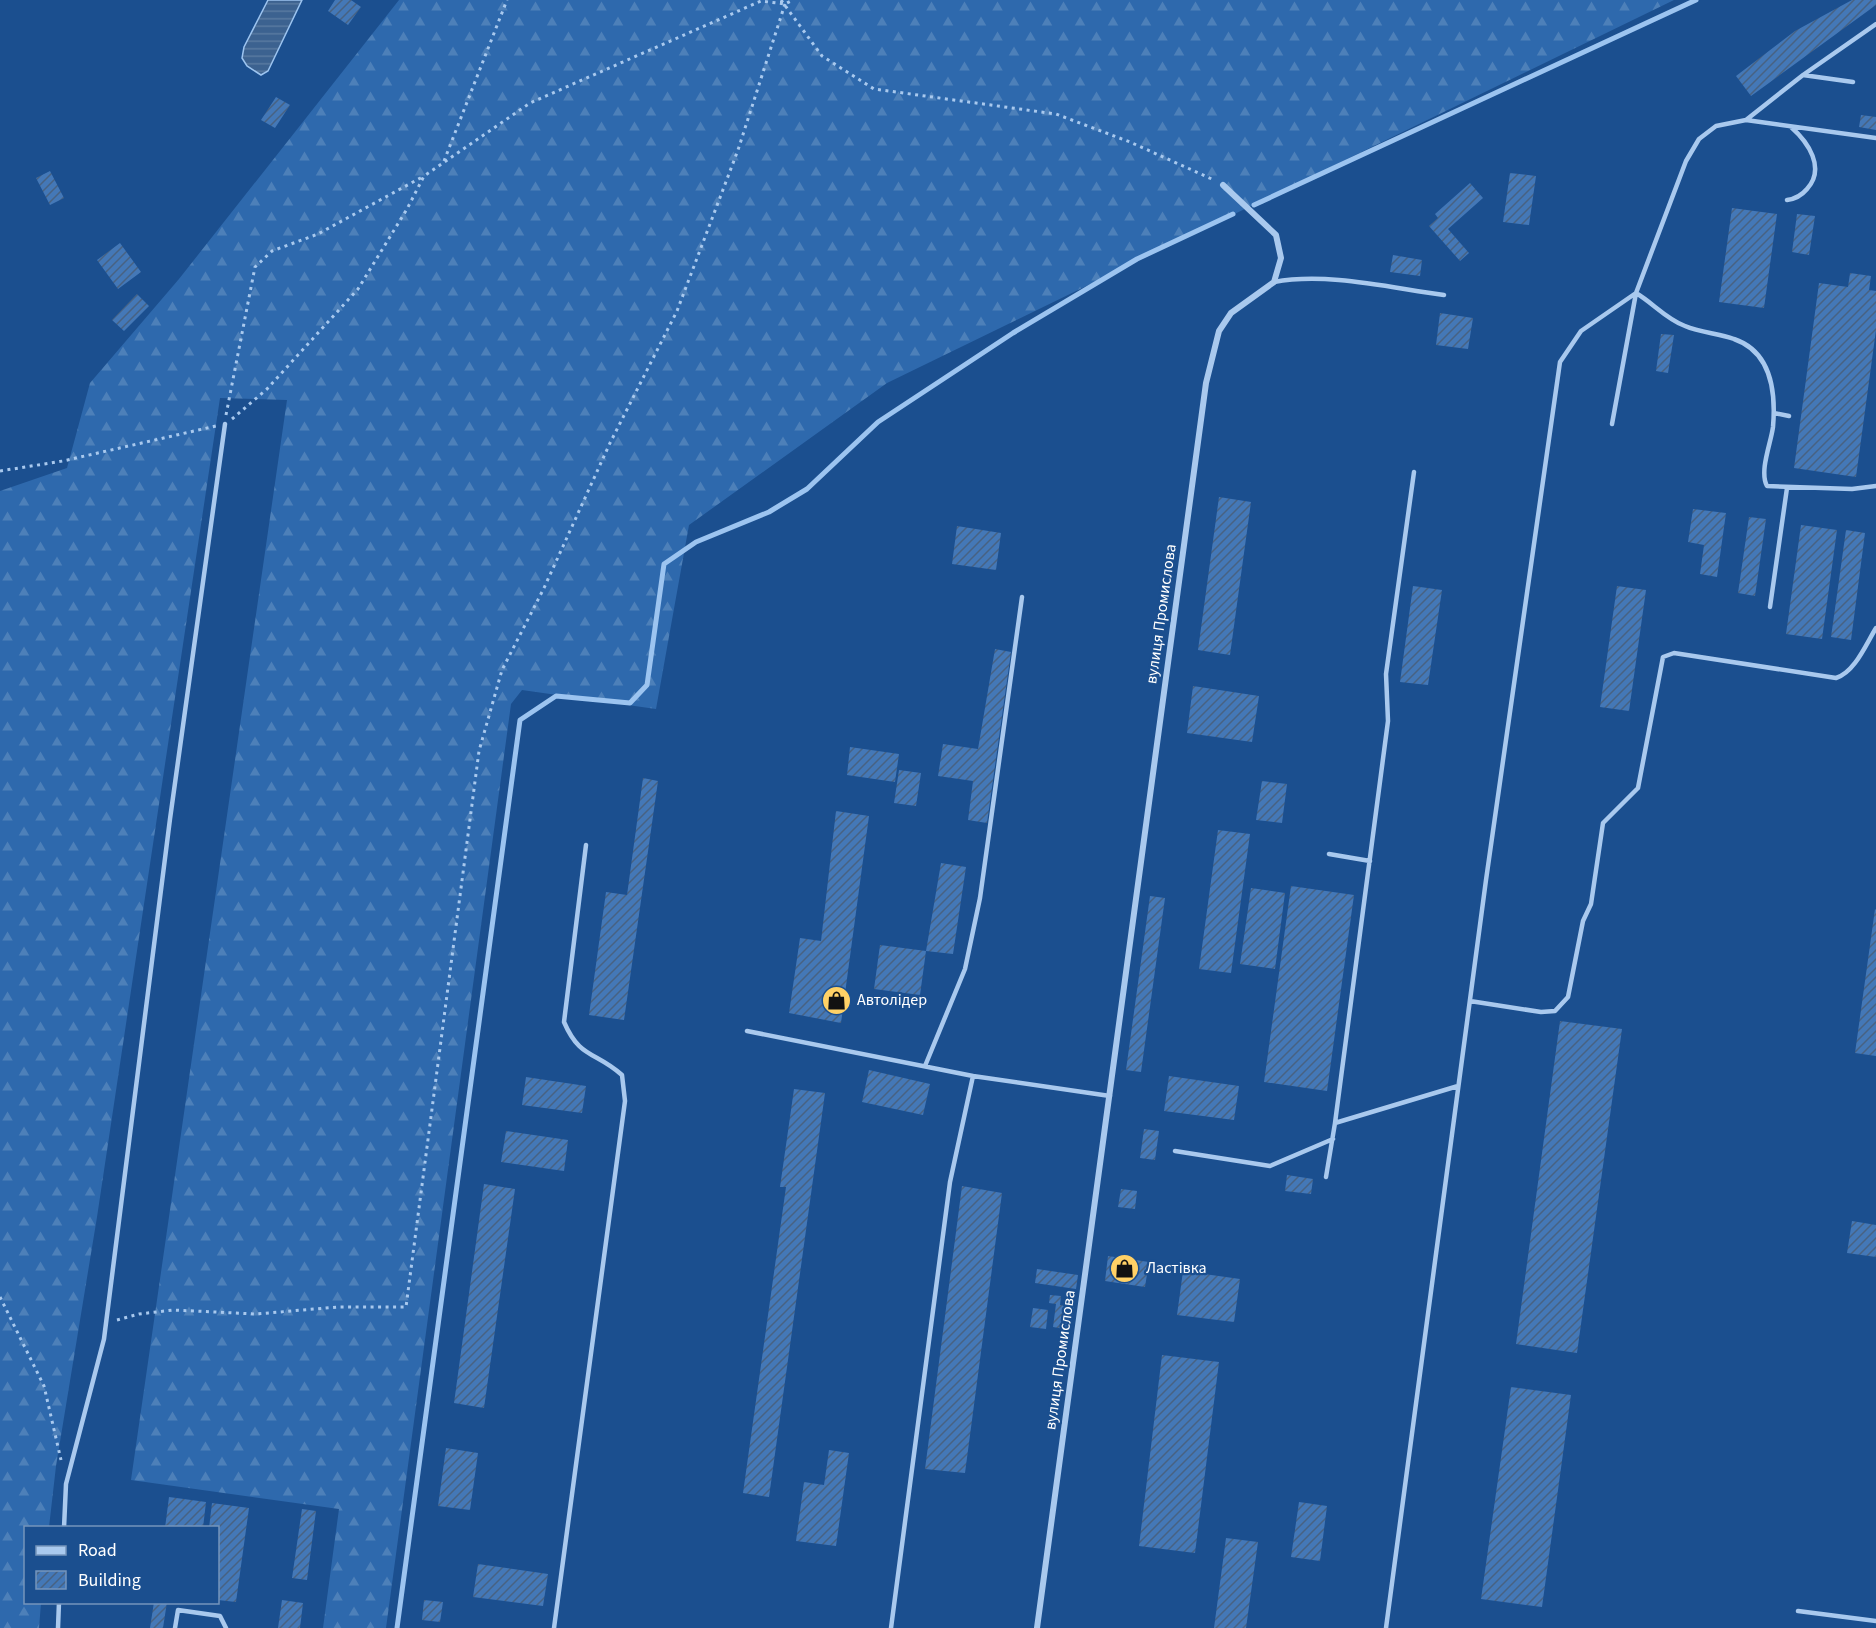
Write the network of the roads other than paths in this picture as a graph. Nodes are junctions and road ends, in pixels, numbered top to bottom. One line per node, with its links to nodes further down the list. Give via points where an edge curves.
1 (1876, 24): 2 (lane)
2 (1803, 75): 3 (lane); 4 (lane)
3 (1853, 82)
4 (1746, 120): 5 (lane); 10 (lane, via 1716,126 1699,139 1686,161)
5 (1791, 127): 6 (lane); 8 (lane, via 1811,151 1815,175 1805,191)
6 (1876, 138)
7 (1223, 185): 9 (street, via 1276,235 1281,258)
8 (1787, 200)
9 (1274, 282): 11 (lane, via 1318,279); 30 (street, вулиця Промислова, via 1231,313 1219,331 1209,366)
10 (1636, 292): 12 (lane, via 1683,326 1732,338 1753,349 1771,378); 15 (lane); 25 (lane, via 1581,331 1560,362)
11 (1444, 295)
12 (1774, 413): 13 (lane); 18 (lane, via 1765,483)
13 (1789, 416)
14 (225, 424): 35 (lane, via 106,1323 66,1484)
15 (1612, 424)
16 (1414, 472): 24 (lane, via 1386,674 1388,721)
17 (1876, 486): 18 (lane)
18 (1787, 488): 20 (lane)
19 (1022, 597): 27 (lane, via 980,898 964,969)
20 (1770, 607)
21 (1876, 628): 25 (lane, via 1851,668 1836,678 1674,653 1663,657 1638,788 1602,824 1592,904 1583,921 1568,997 1555,1011 1541,1012)
22 (586, 845): 42 (lane, via 564,1022 573,1042 622,1075 625,1101)
23 (1329, 854): 24 (lane)
24 (1370, 861): 31 (lane)
25 (1470, 1001): 29 (lane)
26 (747, 1031): 27 (lane)
27 (925, 1066): 28 (lane)
28 (973, 1076): 30 (lane); 43 (lane, via 950,1182)
29 (1458, 1086): 31 (lane); 45 (lane)
30 (1110, 1096): 44 (street, вулиця Промислова)
31 (1335, 1123): 32 (lane)
32 (1333, 1139): 33 (lane, via 1270,1166); 34 (lane)
33 (1176, 1151)
34 (1326, 1177)
35 (64, 1526)
36 (59, 1604): 39 (lane)
37 (1798, 1611): 38 (lane)
38 (1876, 1621)
39 (58, 1628)
40 (175, 1628): 41 (lane, via 178,1611 220,1616)
41 (226, 1628)
42 (554, 1628)
43 (891, 1628)
44 (1037, 1628)
45 (1386, 1628)

